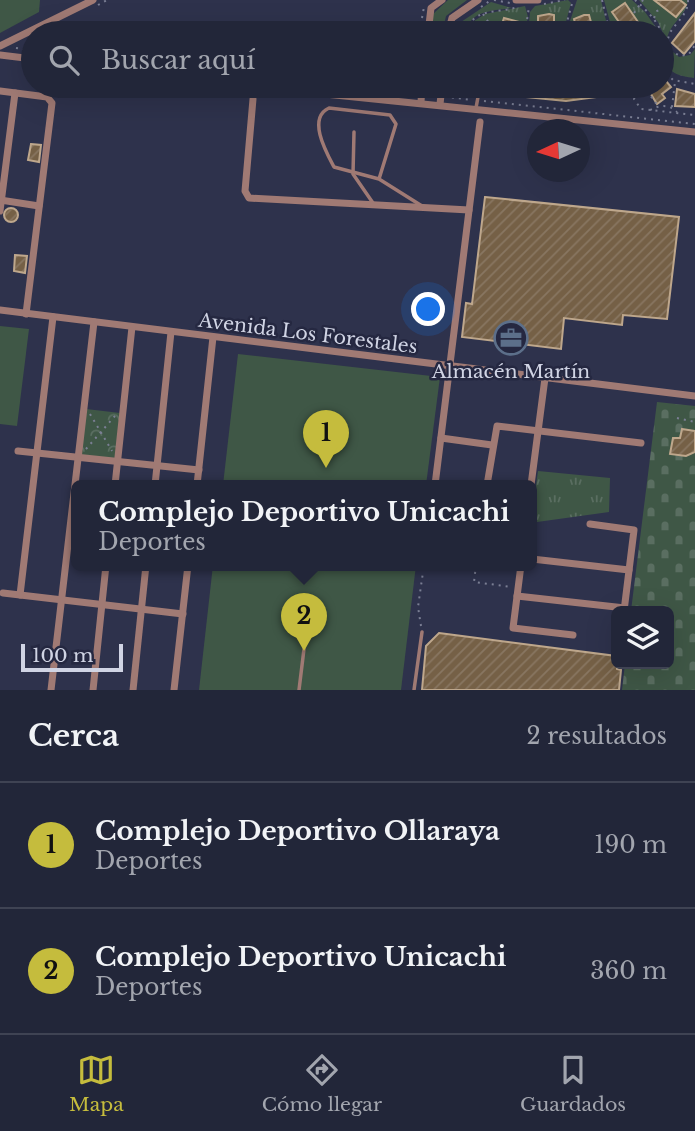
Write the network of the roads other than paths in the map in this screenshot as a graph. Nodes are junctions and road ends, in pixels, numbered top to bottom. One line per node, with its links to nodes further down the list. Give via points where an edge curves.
1 (93, 0): 6 (street)
2 (442, 0): 7 (street, via 431,8)
3 (516, 0): 4 (street)
4 (538, 0)
5 (480, 4): 8 (street)
6 (51, 21)
7 (429, 21)
8 (451, 21)
9 (21, 36): 10 (street)
10 (0, 46)
11 (0, 55): 12 (street)
12 (21, 58)
13 (0, 91): 14 (street)
14 (15, 93): 15 (street); 30 (street)
15 (21, 94)
16 (45, 98): 32 (street, via 51,99)
17 (378, 98): 22 (street)
18 (420, 98): 22 (street)
19 (441, 98): 23 (street)
20 (478, 98): 24 (lane)
21 (253, 99): 31 (street, via 246,196)
22 (421, 102): 23 (street)
23 (440, 104): 24 (street)
24 (477, 104): 27 (street)
25 (480, 122): 34 (street)
26 (354, 132): 28 (lane)
27 (695, 132)
28 (353, 174): 29 (lane); 29 (lane, via 334,167 319,133 319,118 329,108 394,118); 31 (lane)
29 (379, 179): 33 (lane)
30 (1, 200): 32 (street); 35 (street)
31 (374, 205): 33 (street)
32 (39, 206): 37 (street)
33 (424, 208): 34 (street)
34 (469, 210): 43 (street)
35 (0, 211)
36 (0, 310): 37 (street, Avenida Los Forestales)
37 (26, 313): 38 (street, Avenida Los Forestales)
38 (53, 317): 39 (street, Avenida Los Forestales); 51 (street)
39 (94, 322): 40 (street, Avenida Los Forestales); 52 (street)
40 (132, 327): 41 (street, Avenida Los Forestales); 53 (street)
41 (171, 332): 42 (street, Avenida Los Forestales); 54 (street)
42 (214, 337): 43 (street, Avenida Los Forestales); 55 (street)
43 (450, 366): 44 (street, Avenida Los Forestales); 47 (street)
44 (545, 378): 45 (street, Avenida Los Forestales); 46 (street)
45 (695, 396)
46 (538, 430): 48 (street); 49 (street, via 497,426); 62 (street)
47 (441, 438): 49 (street); 60 (street)
48 (641, 443)
49 (492, 445): 61 (street)
50 (19, 451): 51 (street)
51 (37, 453): 52 (street); 73 (street)
52 (79, 457): 53 (street); 56 (street)
53 (117, 461): 54 (street); 57 (street)
54 (157, 466): 55 (street); 58 (street)
55 (199, 470): 59 (street)
56 (76, 480)
57 (115, 480)
58 (156, 480)
59 (198, 480)
60 (436, 480)
61 (488, 480)
62 (532, 480)
63 (71, 524): 74 (street)
64 (590, 524): 66 (street, via 634,530)
65 (537, 560): 66 (street)
66 (629, 570): 76 (street)
67 (105, 571): 75 (street)
68 (145, 571): 79 (street)
69 (187, 571): 80 (street)
70 (520, 571): 71 (street)
71 (518, 592): 78 (street); 82 (street, via 513,628)
72 (3, 593): 73 (street)
73 (20, 595): 74 (street)
74 (62, 600): 75 (street); 83 (street)
75 (102, 604): 79 (street); 84 (street)
76 (625, 606)
77 (309, 608): 87 (lane)
78 (611, 608)
79 (141, 609): 80 (street); 85 (street)
80 (183, 614): 86 (street)
81 (422, 632): 88 (lane)
82 (573, 635)
83 (51, 690)
84 (93, 690)
85 (133, 690)
86 (174, 690)
87 (299, 690)
88 (415, 690)

